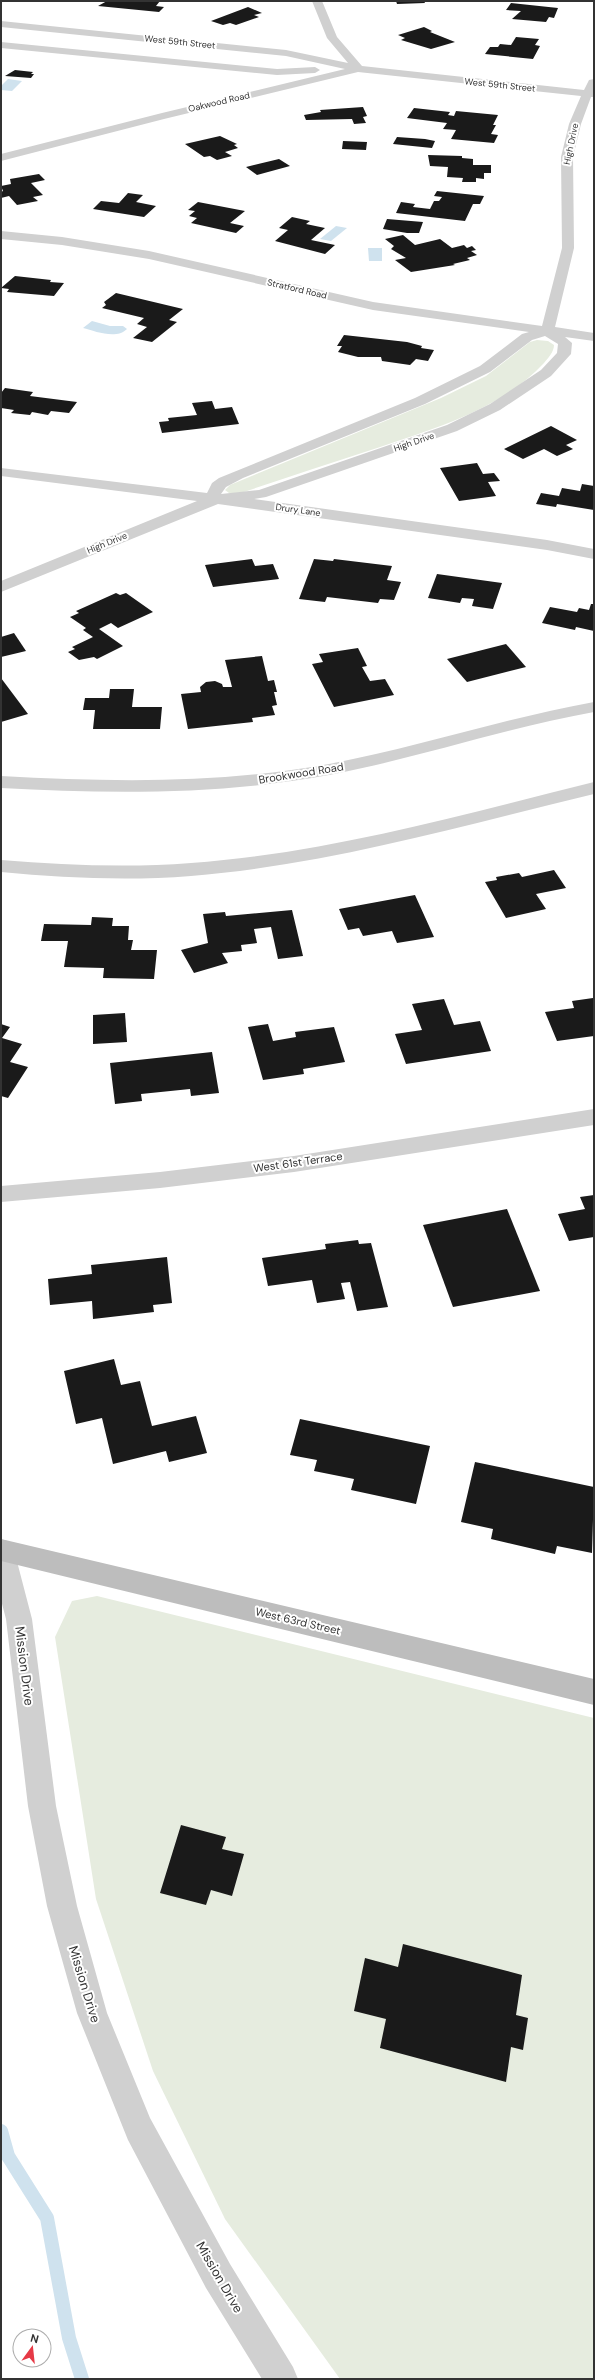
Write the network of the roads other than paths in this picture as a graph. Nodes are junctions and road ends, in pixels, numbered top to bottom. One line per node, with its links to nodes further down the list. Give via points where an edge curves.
1 (317, 1): 3 (street)
2 (1, 24): 5 (street, West 59th Street)
3 (332, 38): 5 (street, via 318,45); 6 (street)
4 (1, 45): 7 (street, West 59th Street)
5 (286, 53): 6 (street, West 59th Street)
6 (359, 69): 7 (street, West 59th Street); 9 (street, Oakwood Road); 10 (street, West 59th Street)
7 (277, 72): 9 (street)
8 (594, 79): 10 (street, High Drive)
9 (286, 88): 11 (street, Oakwood Road, via 162,116)
10 (591, 94): 13 (street, High Drive, via 570,143 566,167 568,247)
11 (1, 158)
12 (1, 235): 13 (street, Stratford Road, via 102,246 373,306)
13 (547, 331): 14 (street, Stratford Road); 16 (street, via 527,337 485,368 420,402 218,485 214,490); 16 (street, High Drive, via 565,343 564,354 535,381 490,410 452,428 261,494)
14 (594, 337)
15 (1, 472): 16 (street, Drury Lane)
16 (213, 500): 17 (street, Drury Lane, via 547,545); 18 (street, High Drive)
17 (594, 554)
18 (1, 587)
19 (594, 706): 20 (street, Brookwood Road, via 381,759 309,773 239,782 174,787 86,787)
20 (1, 782)
21 (594, 788): 22 (street, via 323,851 217,867 116,872 51,871)
22 (1, 866)
23 (594, 1117): 24 (street, West 61st Terrace, via 294,1164 160,1180)
24 (1, 1194)
25 (1, 1550): 26 (main road, West 63rd Street); 27 (street, Mission Drive, via 19,1619 42,1806 60,1898 92,2013 140,2129 218,2276)
26 (594, 1692)
27 (281, 2379)

